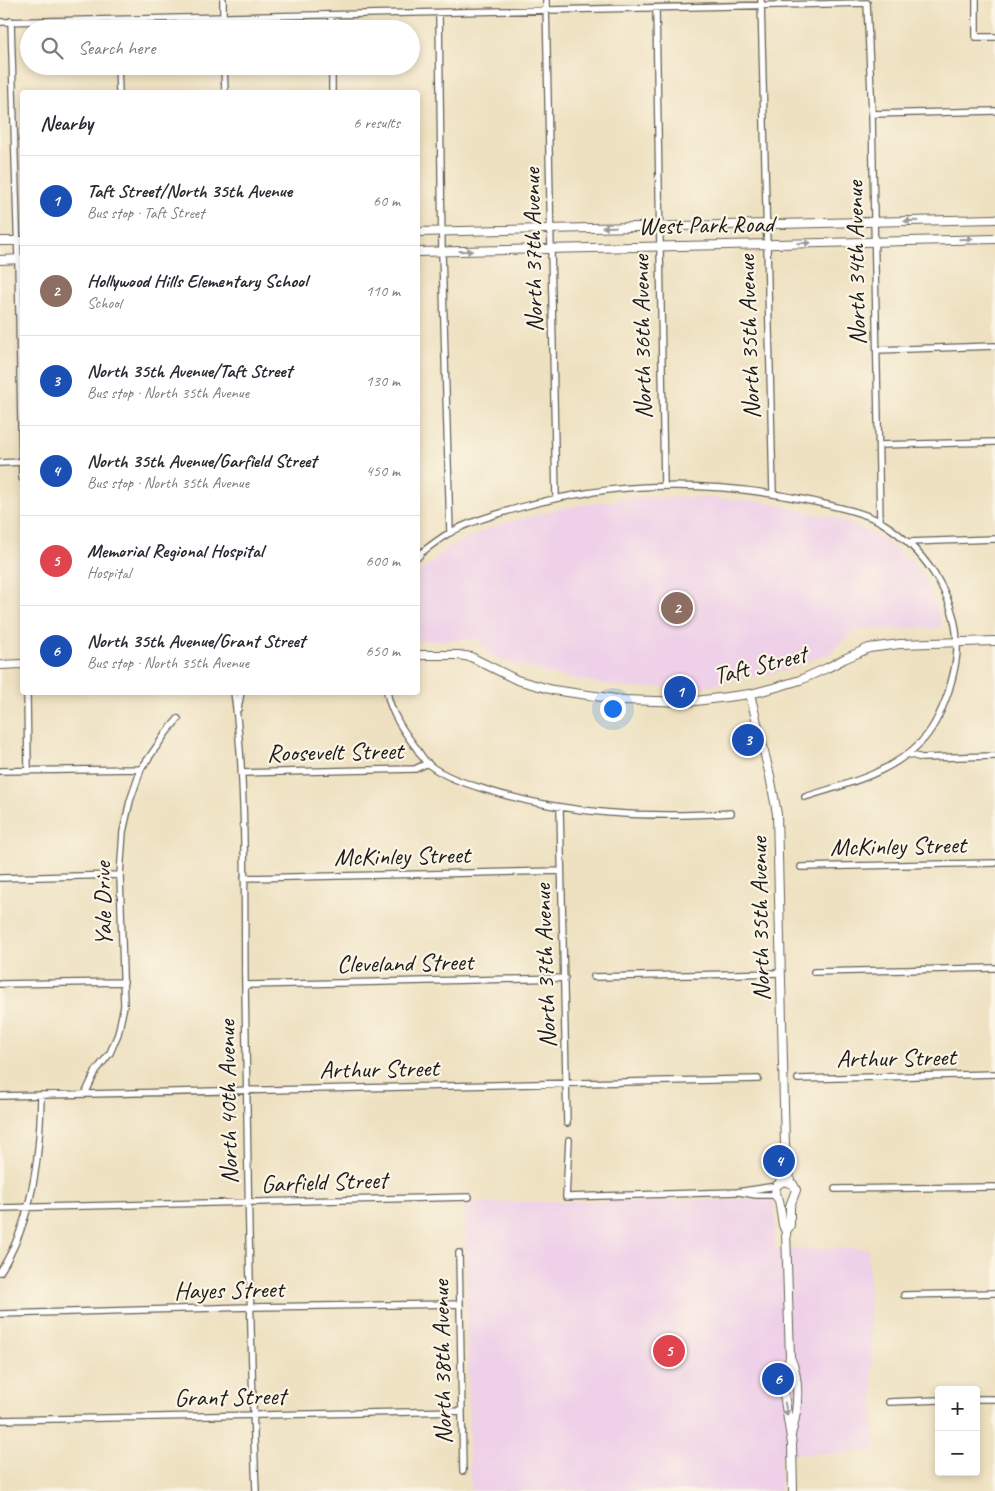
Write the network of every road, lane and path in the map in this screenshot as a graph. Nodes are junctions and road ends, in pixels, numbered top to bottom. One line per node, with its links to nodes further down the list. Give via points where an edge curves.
1 (223, 0): 9 (street)
2 (546, 0): 6 (street, North 37th Avenue)
3 (976, 0): 15 (street, via 976,37)
4 (761, 3): 5 (street); 23 (street, North 34th Avenue, via 867,4); 26 (street, North 35th Avenue)
5 (656, 9): 6 (street); 27 (street, North 36th Avenue)
6 (547, 10): 7 (street); 28 (street, North 37th Avenue)
7 (439, 13): 8 (street); 29 (street)
8 (331, 16): 9 (street); 11 (street)
9 (223, 18): 10 (street)
10 (117, 20)
11 (331, 20)
12 (0, 22): 13 (street)
13 (11, 22): 14 (street); 33 (street)
14 (20, 22)
15 (995, 37)
16 (118, 75): 19 (street)
17 (224, 75): 20 (street)
18 (332, 75): 21 (street)
19 (119, 90)
20 (225, 90)
21 (332, 90)
22 (995, 110): 23 (street)
23 (872, 114): 25 (street, North 34th Avenue)
24 (995, 219): 25 (street, West Park Road, one-way to 25)
25 (874, 222): 26 (street, West Park Road); 34 (street, North 34th Avenue)
26 (766, 225): 27 (street, West Park Road); 35 (street, North 35th Avenue)
27 (658, 226): 28 (street, West Park Road, one-way to 28); 36 (street, North 36th Avenue)
28 (551, 229): 29 (street, West Park Road); 37 (street, North 37th Avenue)
29 (442, 231): 30 (street, West Park Road); 39 (street)
30 (420, 232)
31 (995, 239): 34 (street, West Park Road, one-way to 31)
32 (0, 241): 33 (street)
33 (20, 241): 40 (street)
34 (874, 242): 35 (street, West Park Road, one-way to 34); 43 (street, North 34th Avenue)
35 (766, 244): 36 (street, West Park Road); 49 (street, North 35th Avenue)
36 (658, 246): 37 (street, West Park Road); 48 (street, North 36th Avenue)
37 (551, 248): 39 (street, West Park Road, one-way to 37); 50 (street, North 37th Avenue)
38 (420, 252): 39 (street, West Park Road)
39 (442, 252): 52 (street)
40 (20, 259): 41 (street)
41 (0, 260)
42 (995, 346): 43 (street)
43 (877, 350): 45 (street, North 34th Avenue)
44 (995, 442): 45 (street)
45 (879, 445): 51 (street, North 34th Avenue)
46 (20, 462): 47 (street)
47 (0, 463)
48 (664, 485): 49 (street); 50 (street)
49 (773, 493): 51 (street)
50 (556, 498): 52 (street, via 501,513)
51 (880, 521): 54 (street)
52 (450, 533): 55 (street)
53 (995, 539): 54 (street)
54 (908, 542): 57 (street, via 934,572 944,592)
55 (420, 553)
56 (995, 641): 57 (street, Taft Street)
57 (958, 643): 61 (street, Taft Street, via 869,648 800,680); 68 (street, via 953,677 944,704 926,736)
58 (420, 655): 61 (street, Taft Street, via 471,657 535,686 615,699 688,702)
59 (20, 664): 60 (street)
60 (0, 665)
61 (750, 694): 86 (street, North 35th Avenue, via 777,814)
62 (27, 695): 72 (street)
63 (235, 695): 66 (street, North 40th Avenue)
64 (241, 695): 66 (street, North 40th Avenue)
65 (387, 695): 70 (street, via 399,725)
66 (238, 713): 74 (street, North 40th Avenue)
67 (178, 719): 71 (street, Yale Drive)
68 (908, 754): 69 (street, via 922,758); 75 (street, via 883,770)
69 (995, 756)
70 (428, 764): 74 (street, Roosevelt Street, via 415,769); 76 (street, via 470,785)
71 (141, 769): 72 (street); 81 (street, Yale Drive, via 123,832)
72 (28, 770): 73 (street)
73 (0, 771)
74 (241, 773): 83 (street, North 40th Avenue)
75 (805, 797)
76 (560, 808): 77 (street, via 636,816); 80 (street, North 37th Avenue)
77 (731, 813)
78 (995, 862): 79 (street, McKinley Street)
79 (801, 867)
80 (561, 871): 83 (street, McKinley Street); 88 (street, North 37th Avenue)
81 (120, 875): 82 (street); 89 (street, Yale Drive)
82 (0, 878)
83 (244, 878): 91 (street, North 40th Avenue)
84 (995, 968): 85 (street)
85 (814, 972)
86 (780, 973): 87 (street); 102 (street, North 35th Avenue)
87 (594, 977)
88 (565, 978): 91 (street, Cleveland Street); 95 (street, North 37th Avenue)
89 (124, 982): 90 (street); 97 (street, Yale Drive, via 124,1006 118,1034)
90 (0, 984)
91 (245, 985): 96 (street, North 40th Avenue)
92 (995, 1074): 93 (street, Arthur Street)
93 (798, 1078)
94 (758, 1079): 95 (street, Arthur Street)
95 (567, 1084): 96 (street, Arthur Street); 100 (street, North 37th Avenue)
96 (248, 1090): 97 (street, Arthur Street); 111 (street, North 40th Avenue)
97 (85, 1094): 98 (street, Arthur Street)
98 (41, 1095): 99 (street, Arthur Street); 112 (street, via 37,1153)
99 (0, 1096)
100 (567, 1123)
101 (569, 1140): 107 (street, via 566,1197)
102 (785, 1146): 103 (street, North 35th Avenue); 104 (street, North 35th Avenue)
103 (790, 1182): 104 (street); 110 (street, via 796,1190)
104 (778, 1184): 107 (street); 109 (street)
105 (995, 1187): 106 (street)
106 (835, 1189)
107 (736, 1192): 109 (street)
108 (469, 1197): 111 (street, Garfield Street)
109 (777, 1198): 110 (street, via 786,1202); 114 (street)
110 (792, 1200): 114 (street, via 790,1225)
111 (249, 1203): 112 (street, Garfield Street); 120 (street, North 40th Avenue)
112 (27, 1207): 113 (street, Garfield Street); 116 (street, via 20,1232)
113 (0, 1208)
114 (786, 1232): 122 (street)
115 (459, 1253): 119 (street, North 38th Avenue)
116 (0, 1272)
117 (995, 1293): 118 (street)
118 (904, 1295)
119 (459, 1304): 120 (street, Hayes Street); 127 (street, North 38th Avenue)
120 (251, 1308): 121 (street, Hayes Street); 128 (street, North 40th Avenue)
121 (0, 1314)
122 (790, 1357): 130 (street, one-way to 130, via 783,1388); 130 (street, via 796,1369 797,1416)
123 (980, 1399): 124 (street)
124 (995, 1399)
125 (935, 1400): 126 (street)
126 (889, 1402)
127 (462, 1411): 128 (street, Grant Street); 131 (street, North 38th Avenue)
128 (253, 1416): 129 (street, Grant Street); 132 (street, North 40th Avenue)
129 (0, 1420)
130 (791, 1438): 133 (street)
131 (463, 1471)
132 (256, 1491)
133 (793, 1491)

